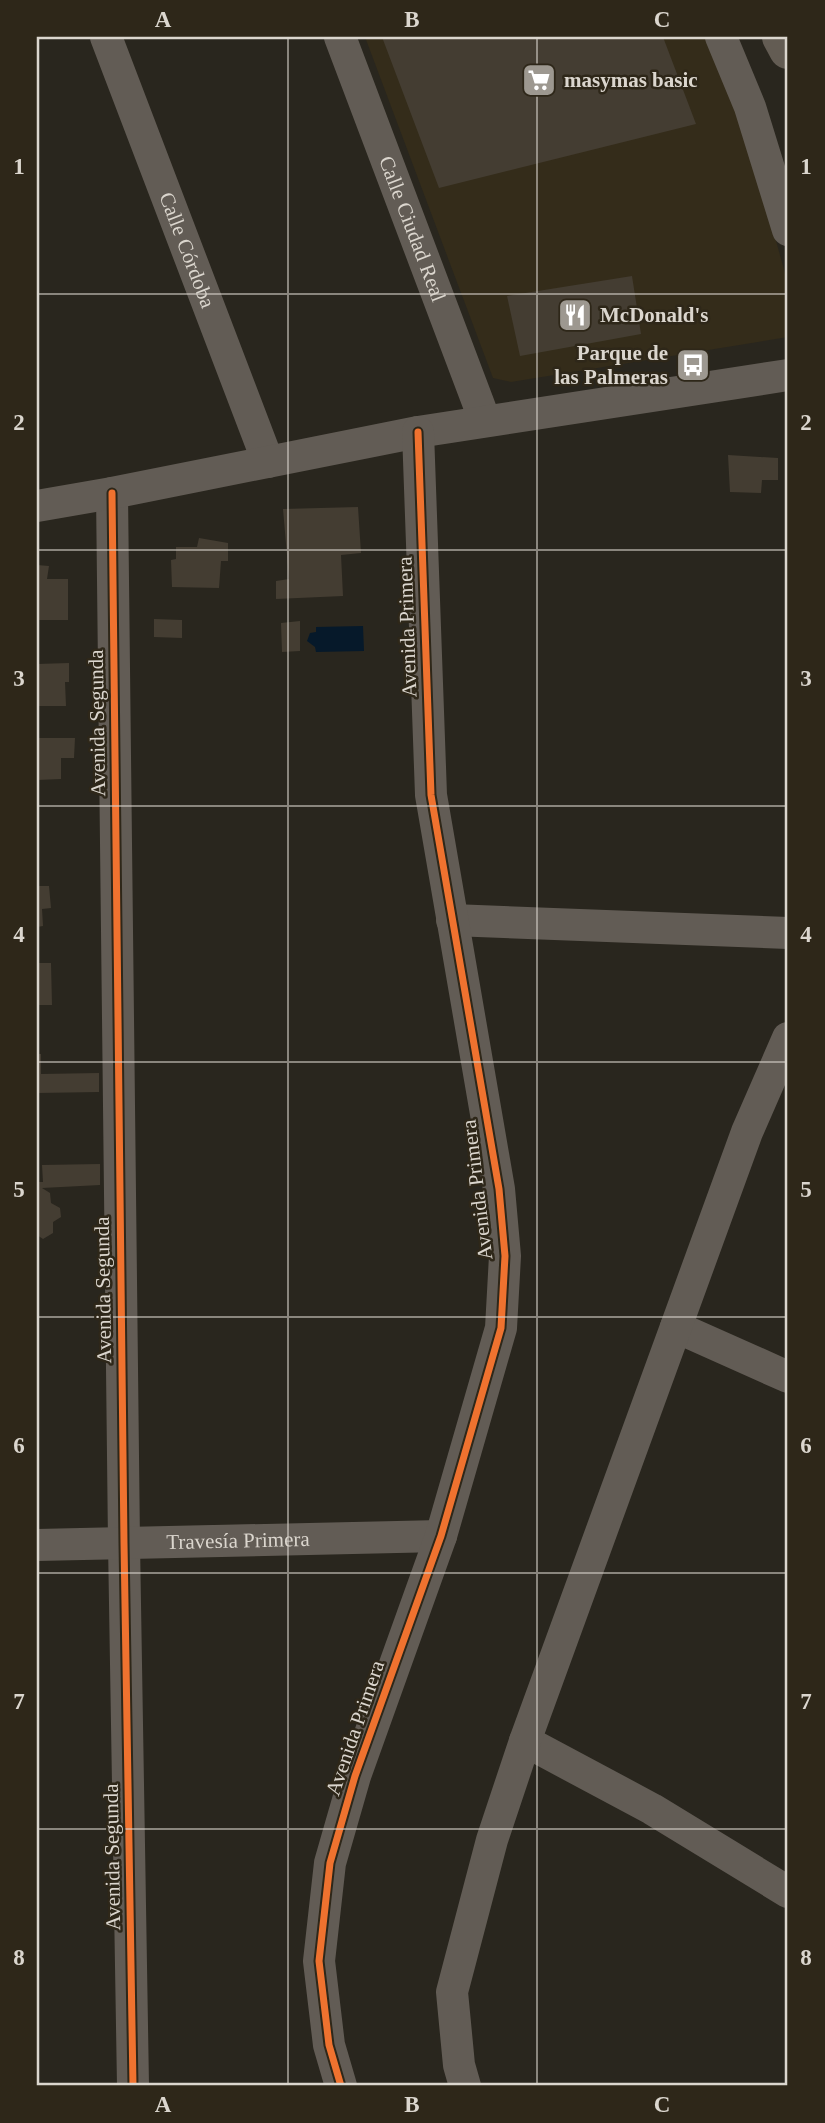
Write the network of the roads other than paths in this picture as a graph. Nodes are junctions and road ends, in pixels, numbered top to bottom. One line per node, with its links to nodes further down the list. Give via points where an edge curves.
1 (106, 37): 12 (street, Calle Córdoba)
2 (340, 37): 10 (street, Calle Ciudad Real)
3 (721, 37): 6 (street, via 750,107)
4 (781, 37): 5 (main road)
5 (788, 50)
6 (788, 230)
7 (788, 356): 9 (street)
8 (788, 375): 9 (street)
9 (757, 379): 10 (street)
10 (485, 421): 11 (street)
11 (418, 432): 12 (street); 15 (street, Avenida Primera, via 431,795)
12 (268, 462): 13 (street)
13 (112, 493): 14 (street); 21 (street, Avenida Segunda)
14 (37, 506)
15 (452, 920): 16 (street); 20 (street, Avenida Primera, via 499,1189 505,1256 501,1328)
16 (788, 933)
17 (788, 1038): 18 (street, via 747,1132)
18 (676, 1327): 19 (street); 23 (street)
19 (788, 1377)
20 (441, 1536): 21 (street, Travesía Primera); 26 (street, Avenida Primera, via 355,1776 330,1863 319,1961 329,2045)
21 (124, 1544): 22 (street, Travesía Primera); 25 (street, Avenida Segunda)
22 (37, 1545)
23 (525, 1741): 24 (street, via 652,1809); 27 (street, via 492,1840 452,1992)
24 (788, 1892)
25 (133, 2086)
26 (341, 2086)
27 (465, 2086)

